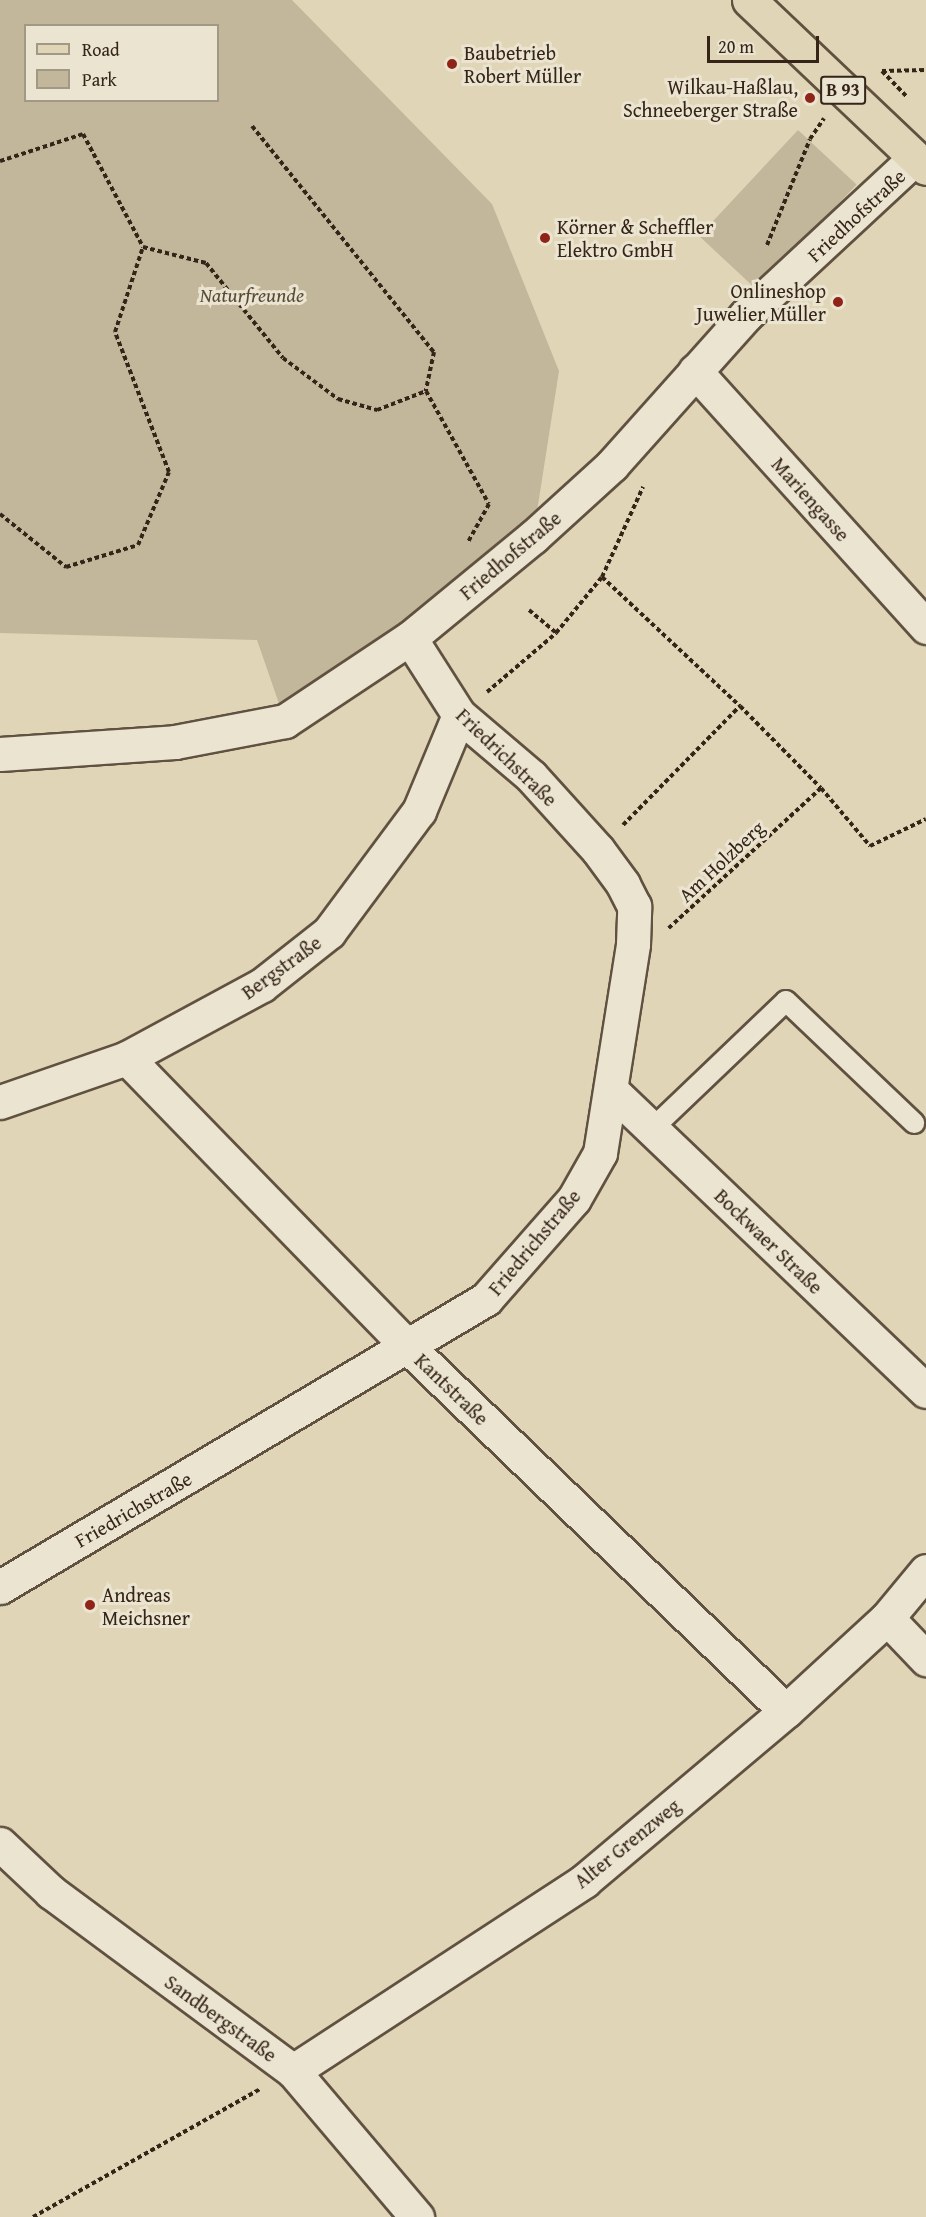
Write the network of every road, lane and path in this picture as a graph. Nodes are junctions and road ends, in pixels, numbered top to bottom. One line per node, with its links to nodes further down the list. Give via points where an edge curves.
1 (749, 0): 3 (main road, B 93)
2 (926, 70): 4 (path, via 882,70)
3 (843, 90): 7 (main road, B 93); 9 (path, via 810,139 757,268)
4 (911, 101)
5 (252, 126): 11 (path, via 434,352)
6 (0, 160): 8 (path, via 83,134)
7 (921, 163): 9 (street, Friedhofstraße)
8 (143, 247): 11 (path, via 206,263 283,358 338,399 377,410); 13 (path, via 115,332 169,472 138,545 66,567)
9 (771, 295): 10 (street, Friedhofstraße, via 745,316)
10 (695, 371): 17 (street, Mariengasse); 19 (street, Friedhofstraße, via 612,465)
11 (426, 391): 14 (path, via 489,504)
12 (646, 480): 15 (path)
13 (0, 514)
14 (466, 545)
15 (602, 577): 18 (path); 20 (path)
16 (529, 610): 18 (path)
17 (926, 627)
18 (556, 633): 21 (path)
19 (411, 638): 21 (street, Friedrichstraße); 22 (street, Friedhofstraße, via 285,721 175,742)
20 (740, 705): 23 (path); 25 (path)
21 (459, 715): 25 (street, Friedrichstraße, via 531,776); 27 (street, Bergstraße, via 418,812 329,932 262,985)
22 (0, 754)
23 (821, 788): 24 (path, via 870,846); 26 (path, Am Holzberg, via 665,933)
24 (926, 819)
25 (598, 850): 26 (street, Friedrichstraße, via 634,906)
26 (633, 944): 28 (street, Friedrichstraße)
27 (127, 1058): 29 (street, Bergstraße); 32 (street, Kantstraße)
28 (612, 1091): 31 (street, Bockwaer Straße); 32 (street, Friedrichstraße, via 600,1154 574,1199 486,1299)
29 (0, 1102)
30 (914, 1123): 31 (lane, via 786,1001)
31 (652, 1129): 33 (street, Bockwaer Straße)
32 (409, 1348): 35 (street, Friedrichstraße); 38 (street, Kantstraße)
33 (926, 1391)
34 (923, 1575): 36 (street, Alter Grenzweg)
35 (0, 1587)
36 (887, 1618): 37 (street); 38 (street, Alter Grenzweg)
37 (926, 1659)
38 (786, 1711): 40 (street, Alter Grenzweg, via 584,1881)
39 (0, 1844): 40 (street, Sandbergstraße, via 51,1892)
40 (293, 2071): 41 (path); 42 (street, Sandbergstraße)
41 (33, 2217)
42 (417, 2217)

